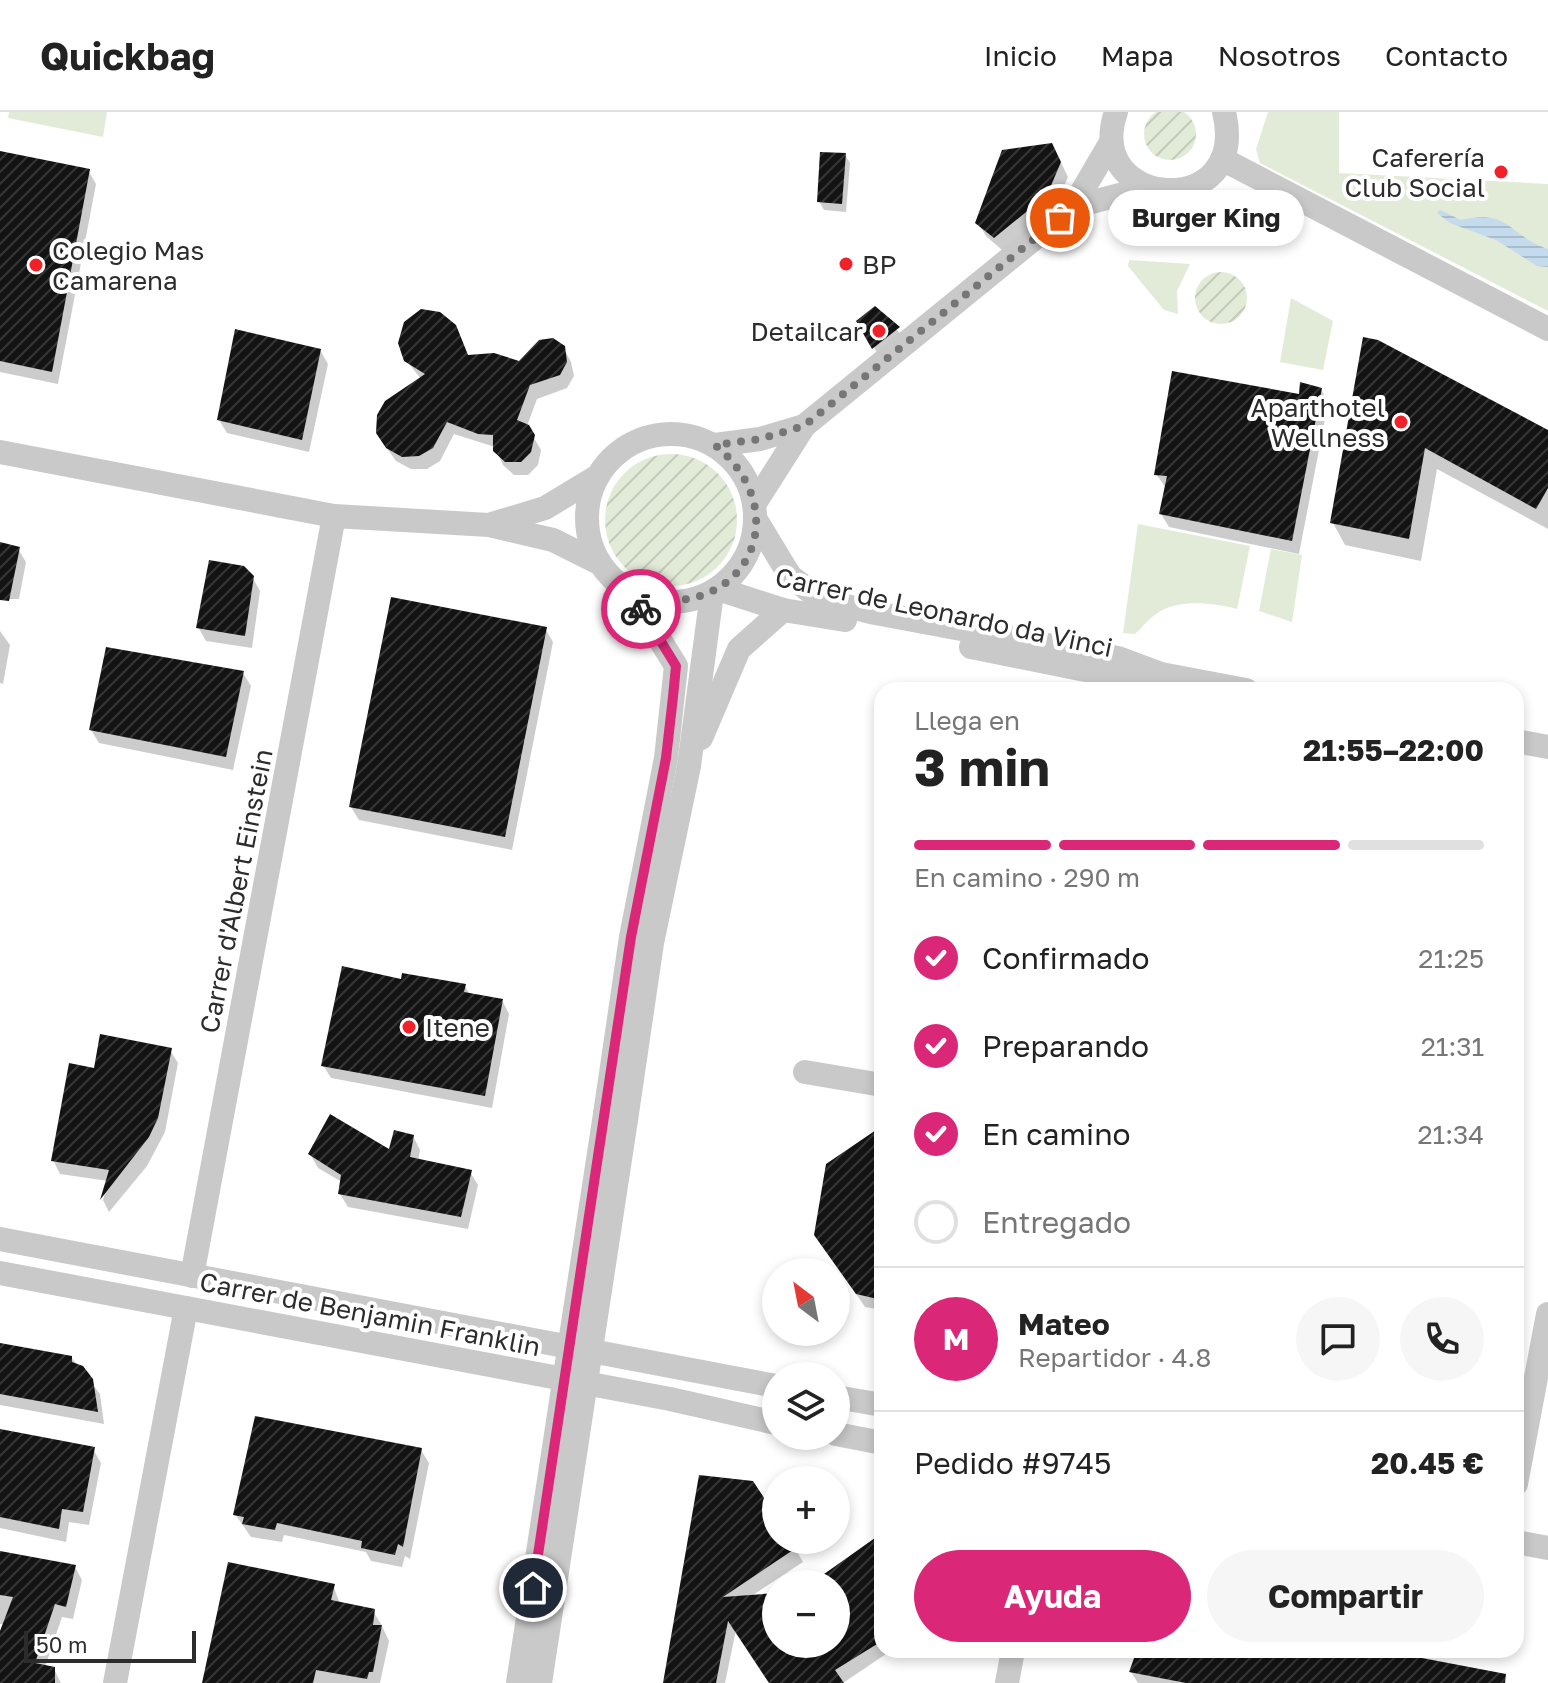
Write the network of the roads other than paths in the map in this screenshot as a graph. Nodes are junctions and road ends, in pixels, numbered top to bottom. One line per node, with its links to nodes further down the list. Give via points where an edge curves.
1 (1116, 112): 3 (street)
2 (1224, 112): 4 (street, via 1228,144)
3 (1111, 142): 5 (street, via 1124,169); 6 (street)
4 (1222, 159): 5 (street, via 1198,185 1164,192); 7 (street)
5 (1146, 188): 6 (street)
6 (1073, 207): 8 (street)
7 (1548, 329)
8 (804, 426): 9 (street); 12 (street)
9 (715, 445): 11 (street, via 664,434 638,440 615,455); 12 (street, via 747,480)
10 (0, 452): 13 (street)
11 (598, 476): 14 (street, via 545,508); 15 (street, via 586,520)
12 (756, 511): 16 (street, via 751,547 738,571); 19 (street, Carrer de Leonardo da Vinci, via 790,576 820,599 1118,658)
13 (334, 516): 14 (street); 29 (street, Carrer d'Albert Einstein)
14 (489, 525): 15 (street, via 553,540)
15 (599, 563): 17 (street)
16 (715, 591): 17 (street, via 686,602); 18 (street, Carrer de Leonardo da Vinci); 23 (street)
17 (632, 594): 26 (street, via 676,666 666,758 631,937)
18 (783, 610): 19 (street, Carrer de Leonardo da Vinci, via 1120,677); 23 (street, via 739,649)
19 (1161, 674): 20 (street, Carrer de Leonardo da Vinci)
20 (1185, 682)
21 (1524, 742): 22 (street)
22 (1548, 747)
23 (689, 766): 26 (street)
24 (805, 1072): 25 (street)
25 (874, 1084)
26 (616, 1117): 43 (street, bridge); 44 (street, bridge)
27 (0, 1239): 29 (street, Carrer de Benjamin Franklin)
28 (0, 1273): 30 (street, Carrer de Benjamin Franklin)
29 (192, 1276): 32 (street, Carrer de Benjamin Franklin)
30 (186, 1308): 35 (street, Carrer de Benjamin Franklin); 42 (street)
31 (1548, 1314): 38 (street)
32 (762, 1383)
33 (850, 1399): 34 (street)
34 (874, 1404)
35 (762, 1420)
36 (850, 1437): 37 (street)
37 (874, 1441)
38 (1524, 1442)
39 (1524, 1544): 40 (street)
40 (1548, 1548)
41 (1012, 1658): 45 (street)
42 (115, 1683)
43 (518, 1683)
44 (540, 1683)
45 (1007, 1683)

